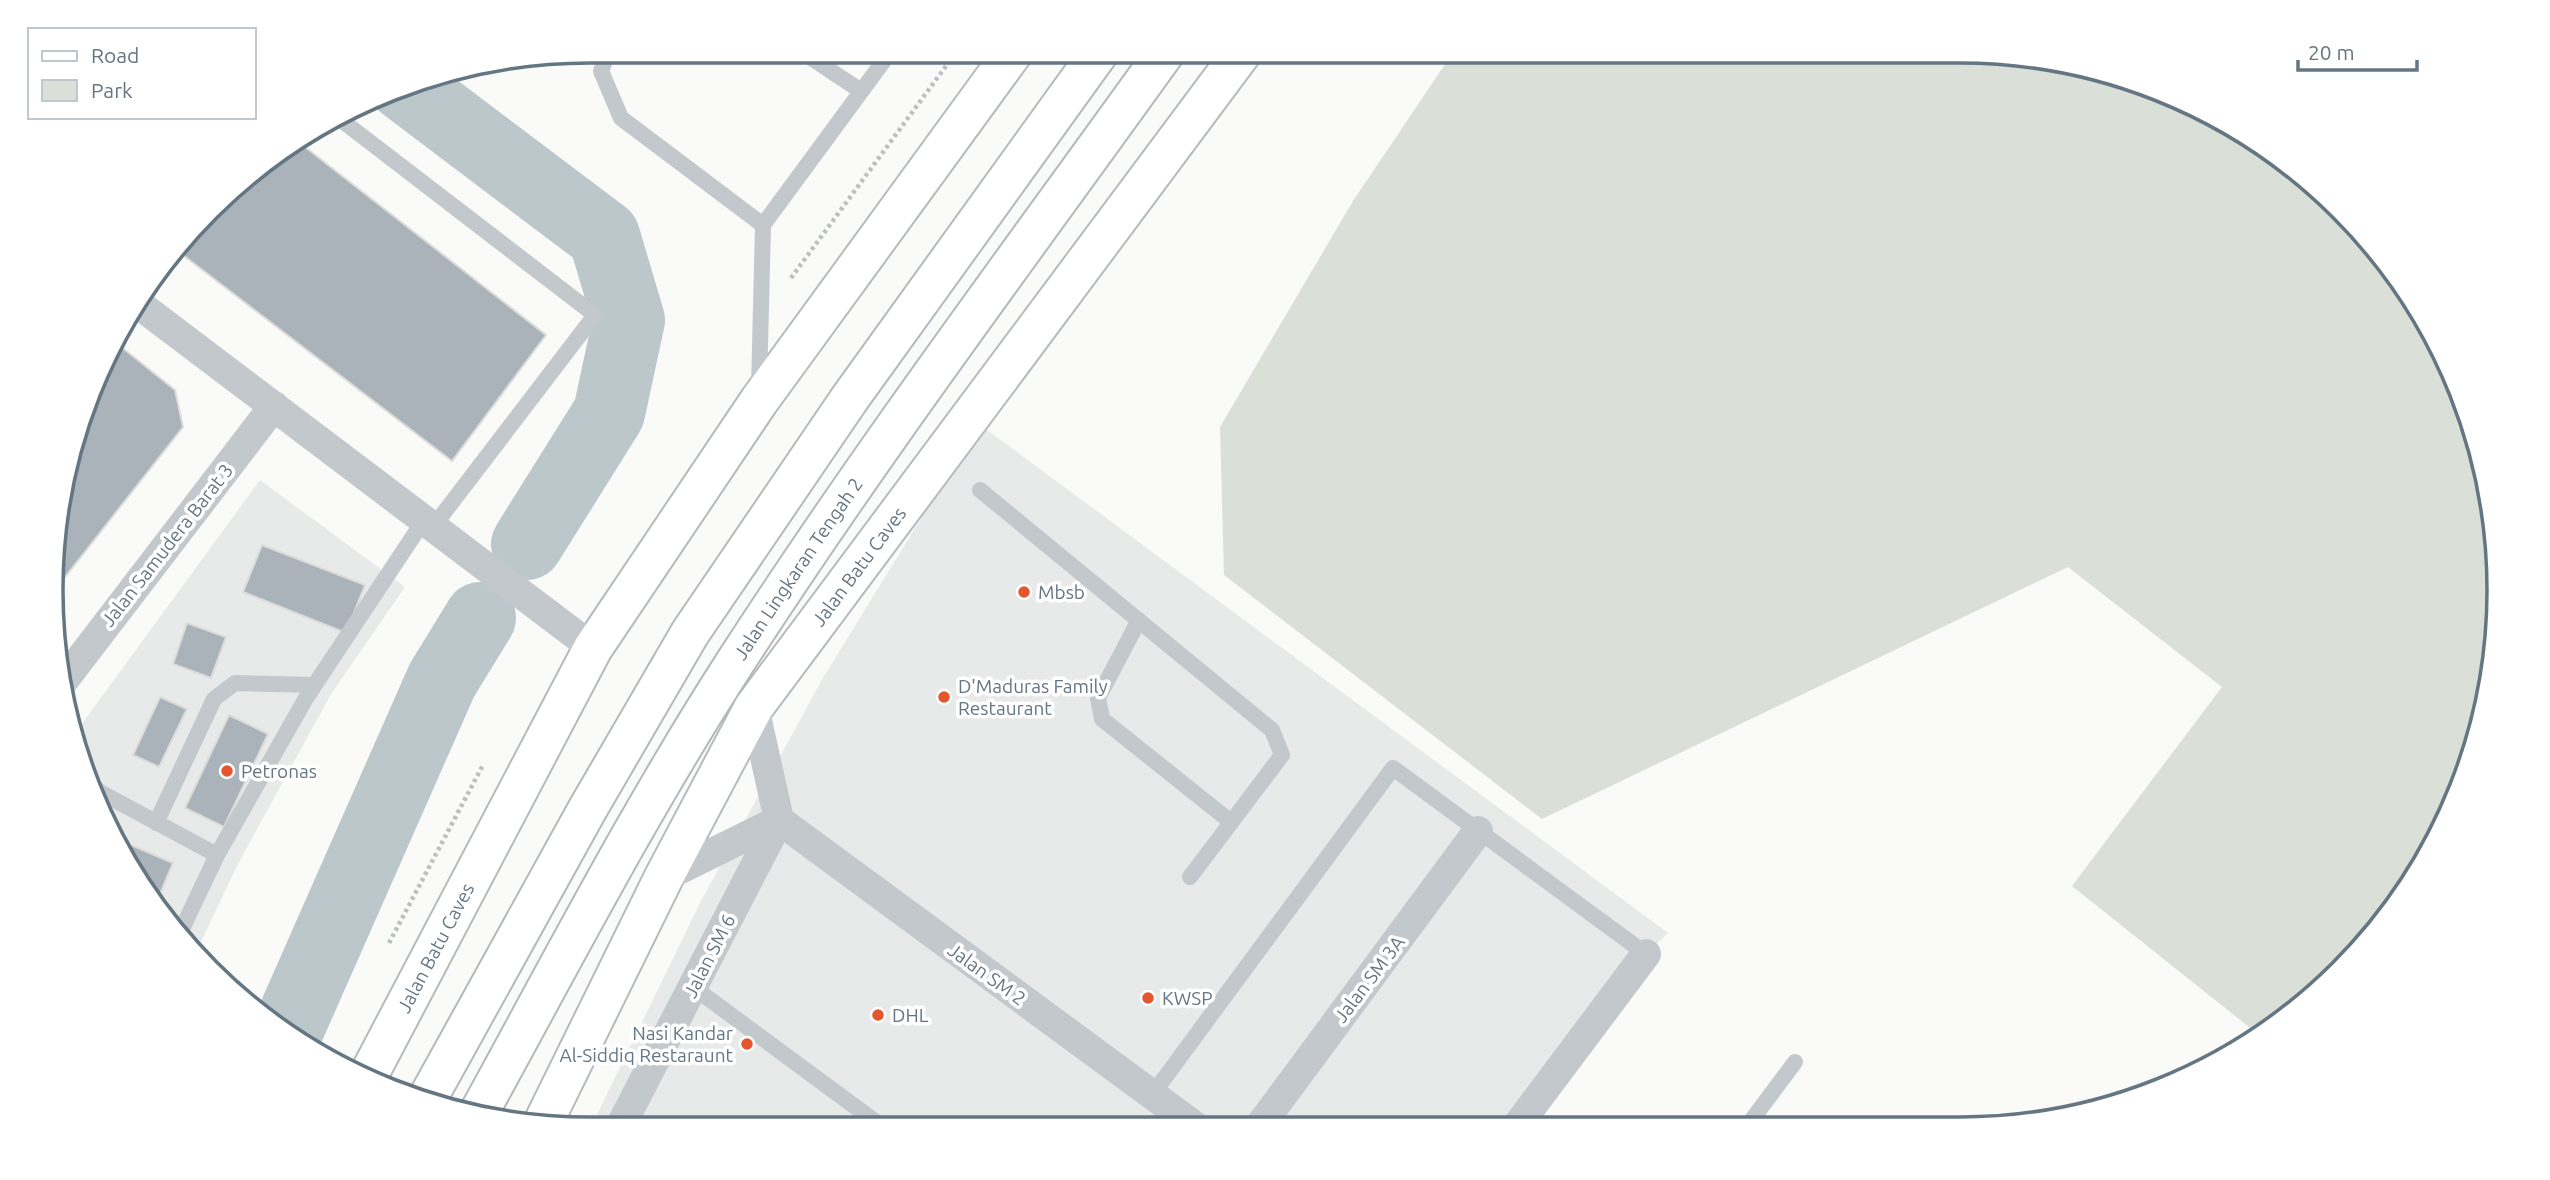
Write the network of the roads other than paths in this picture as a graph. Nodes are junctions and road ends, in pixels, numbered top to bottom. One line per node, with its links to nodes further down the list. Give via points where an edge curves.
1 (604, 63): 10 (lane, via 601,72 621,118)
2 (819, 63): 8 (lane)
3 (882, 63): 8 (lane)
4 (1005, 63): 12 (main road, Jalan Batu Caves)
5 (1091, 63): 34 (main road, via 850,398 690,632)
6 (1157, 63): 36 (main road, Jalan Lingkaran Tengah 2, via 893,429 735,662 634,829)
7 (1234, 63): 20 (main road, Jalan Batu Caves)
8 (861, 91): 10 (lane)
9 (345, 124): 15 (lane, via 595,315)
10 (764, 225): 12 (lane)
11 (145, 309): 13 (street)
12 (759, 401): 17 (main road, Jalan Batu Caves)
13 (274, 406): 15 (street); 18 (street, Jalan Samudera Barat 3)
14 (980, 490): 16 (lane)
15 (428, 524): 17 (street); 19 (lane)
16 (1139, 620): 24 (lane, via 1098,698 1102,719); 24 (lane, via 1272,730 1282,755)
17 (593, 648): 33 (main road, Jalan Batu Caves)
18 (70, 672)
19 (314, 685): 23 (lane, via 235,683 214,699); 26 (lane)
20 (754, 707): 22 (street); 27 (main road, Jalan Batu Caves)
21 (105, 797): 23 (lane)
22 (779, 820): 27 (street); 31 (street, Jalan SM 6); 35 (street, Jalan SM 2)
23 (156, 822): 26 (lane)
24 (1231, 822): 28 (lane)
25 (1478, 831): 30 (lane); 35 (lane, via 1394,768); 41 (street, Jalan SM 3A)
26 (217, 855): 29 (lane)
27 (664, 877): 37 (main road, Jalan Batu Caves)
28 (1190, 877)
29 (184, 925)
30 (1646, 954): 42 (street)
31 (693, 988): 38 (street, Jalan SM 6); 39 (lane)
32 (1795, 1062): 43 (lane)
33 (371, 1070)
34 (431, 1092)
35 (1152, 1095): 40 (street, Jalan SM 2)
36 (483, 1106)
37 (547, 1115)
38 (625, 1117)
39 (869, 1117)
40 (1182, 1117)
41 (1266, 1117)
42 (1524, 1117)
43 (1754, 1117)

